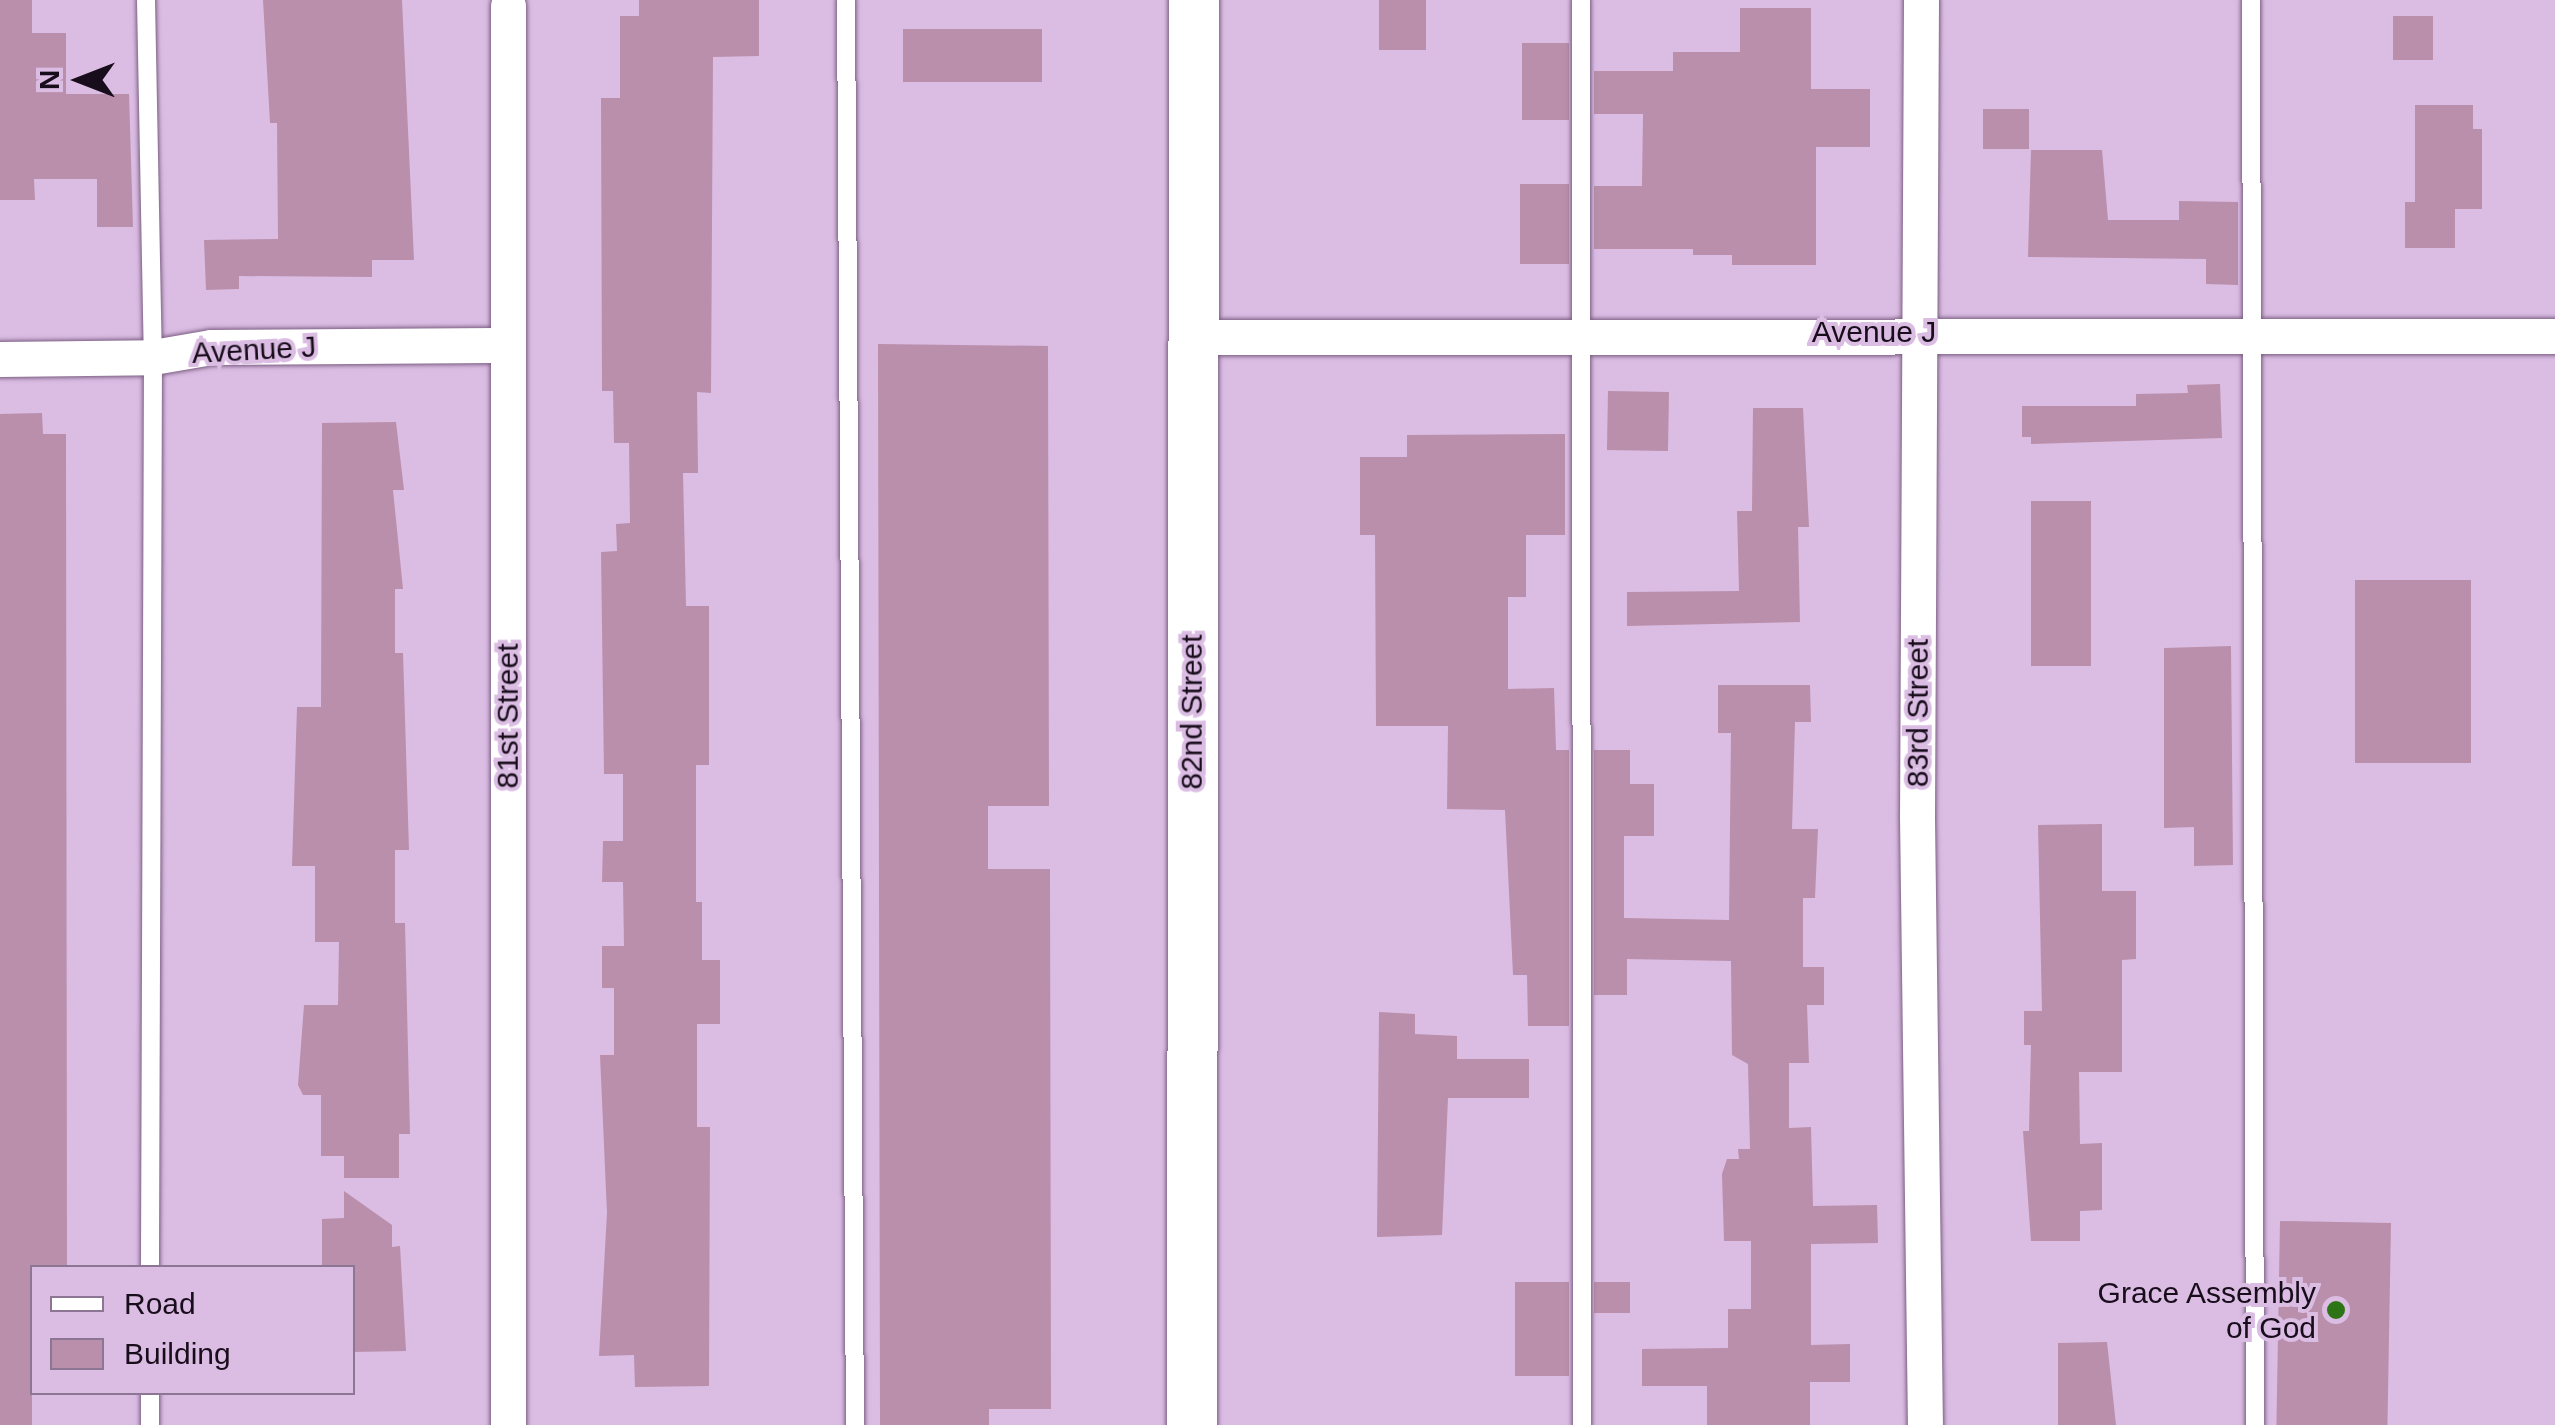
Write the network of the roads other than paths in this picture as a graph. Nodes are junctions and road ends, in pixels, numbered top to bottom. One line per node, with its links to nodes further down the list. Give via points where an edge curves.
1 (146, 0): 14 (lane)
2 (846, 0): 20 (lane)
3 (1194, 0): 11 (main road, 82nd Street)
4 (1581, 0): 10 (lane)
5 (1921, 0): 8 (street, 83rd Street)
6 (2250, 0): 9 (lane)
7 (508, 6): 13 (street, 81st Street)
8 (1921, 331): 9 (street, Avenue J); 10 (street, Avenue J); 23 (street, 83rd Street, via 1917,817)
9 (2253, 332): 12 (street, Avenue J); 24 (lane)
10 (1582, 333): 11 (street, Avenue J); 22 (lane)
11 (1192, 336): 21 (main road, 82nd Street)
12 (2555, 336)
13 (508, 344): 14 (street, Avenue J, via 211,347); 19 (street, 81st Street)
14 (153, 357): 15 (street, Avenue J); 16 (lane)
15 (0, 358)
16 (150, 1265)
17 (150, 1395): 18 (lane)
18 (150, 1425)
19 (508, 1425)
20 (855, 1425)
21 (1192, 1425)
22 (1582, 1425)
23 (1925, 1425)
24 (2255, 1425)

